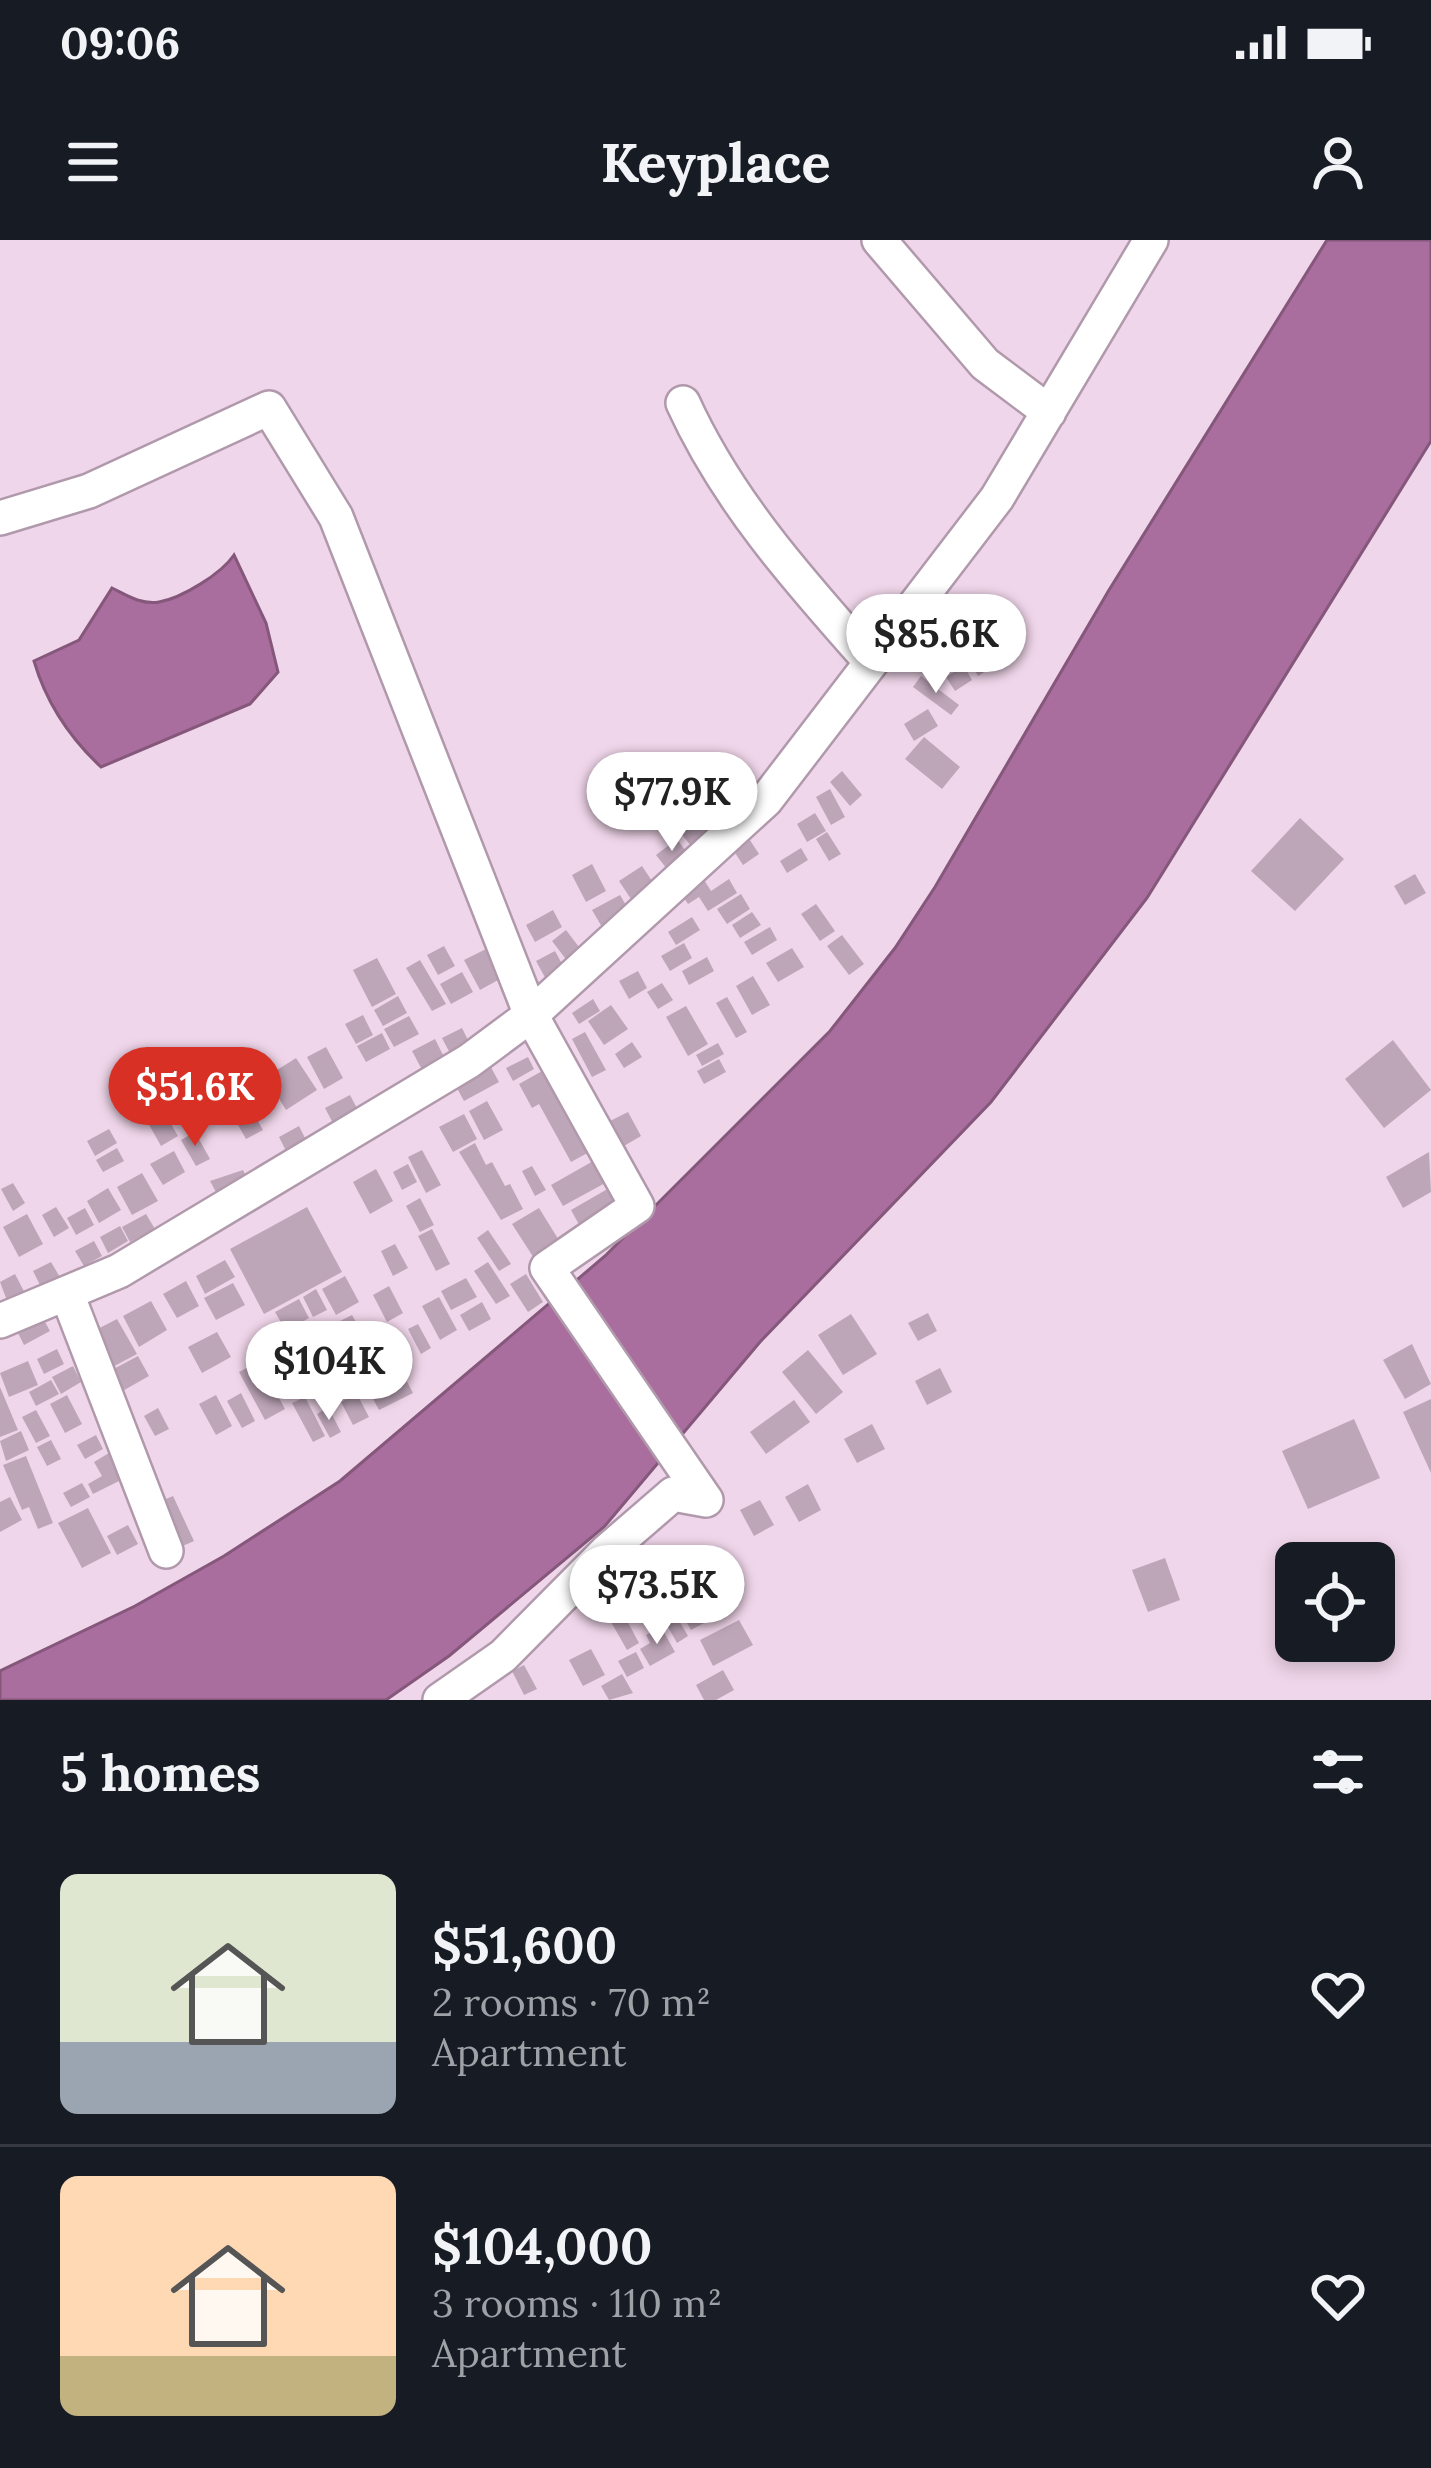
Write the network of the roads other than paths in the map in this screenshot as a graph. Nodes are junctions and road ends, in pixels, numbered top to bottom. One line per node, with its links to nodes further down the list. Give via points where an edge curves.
1 (879, 240): 4 (street, via 985,364)
2 (1151, 240): 4 (street)
3 (683, 403): 6 (street, via 783,565)
4 (1049, 412): 6 (street, via 997,499)
5 (0, 518): 7 (street, via 89,491 269,408 336,517)
6 (871, 662): 7 (street, via 766,800)
7 (531, 1016): 8 (street, via 236,1202); 11 (street, via 637,1206 548,1268 706,1500 673,1494 503,1656)
8 (67, 1294): 9 (street); 10 (street)
9 (0, 1322)
10 (166, 1551)
11 (440, 1700)

